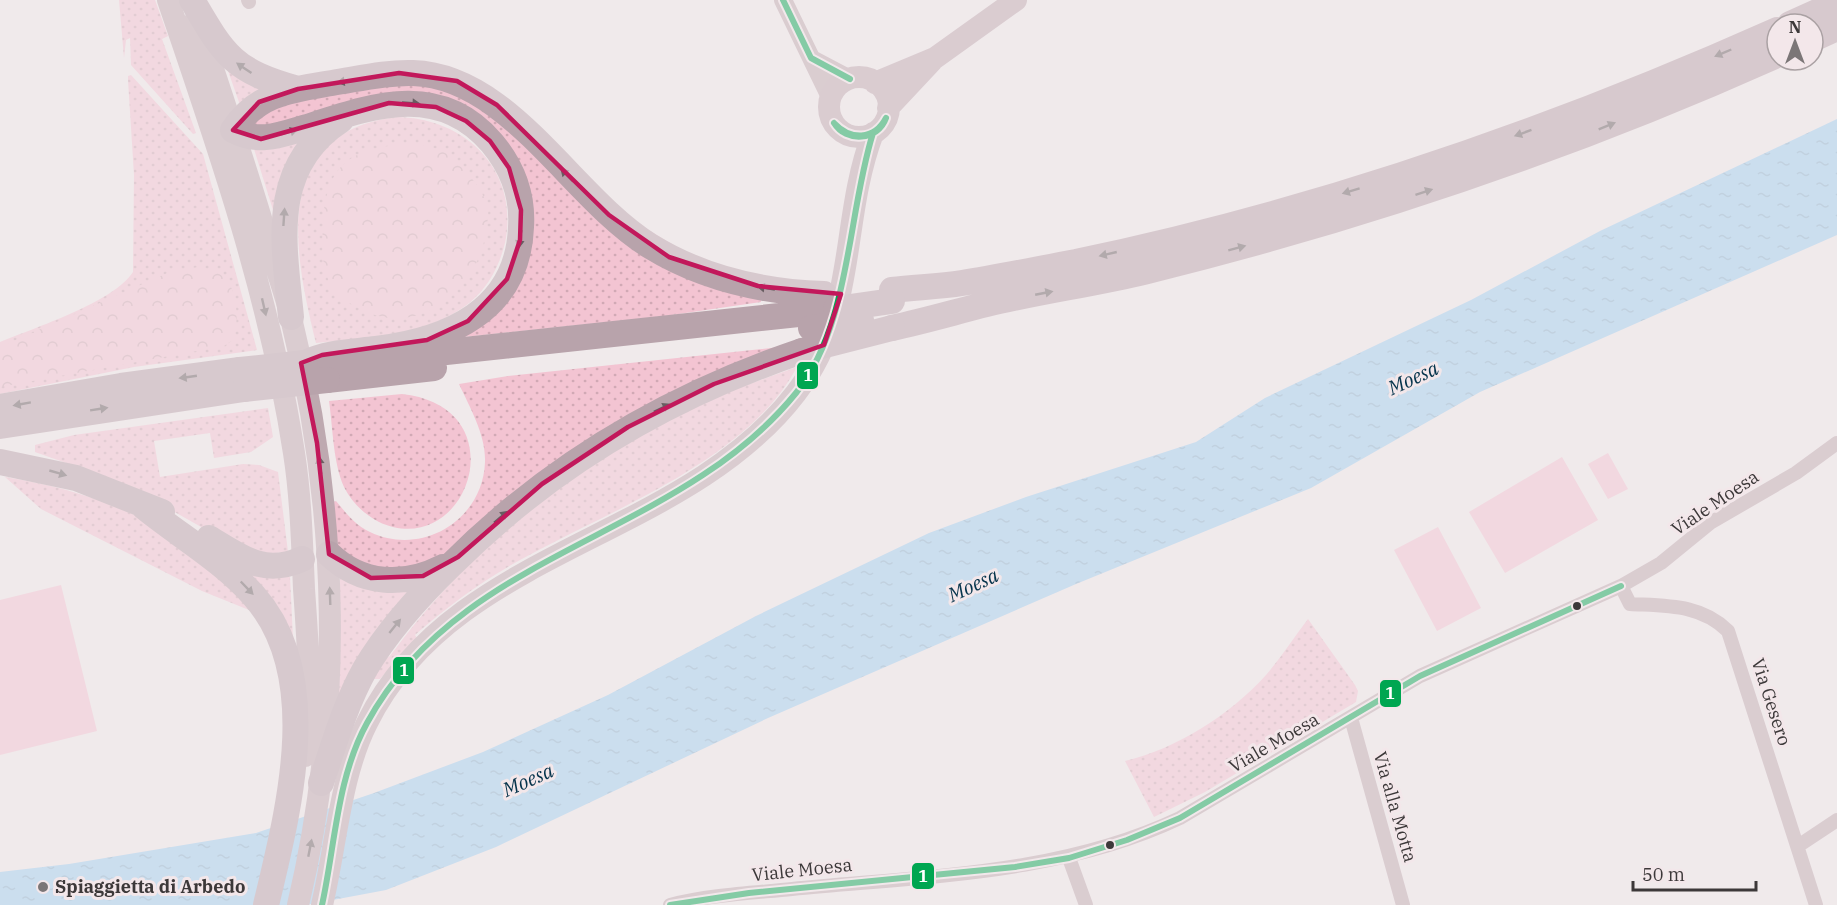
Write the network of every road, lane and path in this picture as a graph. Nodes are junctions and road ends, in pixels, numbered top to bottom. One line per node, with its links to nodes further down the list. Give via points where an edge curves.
1 (168, 0): 17 (main road)
2 (191, 0): 13 (highway, one-way to 2, via 258,77 231,58); 18 (main road)
3 (783, 0): 8 (street)
4 (1016, 0): 9 (main road)
5 (1837, 3): 6 (highway)
6 (1817, 12)
7 (1765, 35): 23 (highway, one-way to 23, via 1594,106 1407,173 1185,236 959,284)
8 (811, 58): 11 (street); 14 (street)
9 (935, 58): 12 (main road); 15 (main road)
10 (1765, 60): 23 (highway, one-way to 10, via 987,304 1153,270 1384,205 1592,132)
11 (850, 79): 12 (main road, via 863,78); 14 (main road, via 838,86)
12 (875, 83): 15 (main road, via 882,89)
13 (298, 89): 18 (highway, via 259,102); 25 (highway, one-way to 13, via 792,292 688,265 649,245 609,215 497,105 457,81 399,73)
14 (831, 97): 20 (main road, via 833,123)
15 (888, 108): 19 (main road, via 881,127)
16 (354, 112): 18 (highway, one-way to 16, via 250,138 272,138); 24 (highway, one-way to 16, via 284,233 288,193 298,166 314,143); 26 (highway, one-way to 26, via 388,104 418,104 453,114 478,130 500,154 515,182 521,210 520,240 503,285 491,302 468,321 427,340)
17 (207, 116): 18 (main road); 21 (main road)
18 (233, 130): 21 (main road); 24 (main road)
19 (873, 133): 20 (main road); 22 (main road)
20 (846, 134): 22 (main road)
21 (227, 172): 33 (main road, one-way to 33, via 266,312 294,453 300,505)
22 (855, 196): 45 (main road, via 849,255 834,318 816,362 784,408 710,472 501,586 442,628 402,669 359,740)
23 (892, 309): 25 (highway, bridge); 25 (highway)
24 (291, 317): 33 (main road, one-way to 24, via 312,413)
25 (814, 321): 26 (highway); 34 (highway, one-way to 25, via 542,484 628,427 714,384)
26 (320, 366): 27 (highway, bridge)
27 (242, 379): 28 (highway, one-way to 28, via 109,388); 29 (highway, one-way to 27)
28 (0, 407)
29 (0, 426)
30 (1837, 443): 35 (street, Viale Moesa, via 1710,523 1661,563)
31 (0, 462): 32 (highway, one-way to 32, via 76,478)
32 (144, 507): 33 (highway, via 167,513 252,562 274,567); 42 (highway, one-way to 42, via 221,563 256,598 274,624 290,661 295,716 289,783)
33 (319, 545): 34 (highway, via 363,576 394,581 423,576); 37 (main road, one-way to 33, via 331,676); 43 (main road, via 304,761)
34 (458, 557): 37 (highway, one-way to 34, via 339,726 362,675 396,625)
35 (1621, 586): 36 (street, Viale Moesa, via 1420,676); 39 (street, Via Gesero, via 1630,604 1694,610 1715,618 1728,631)
36 (1351, 718): 40 (street, Viale Moesa, via 1180,818 1148,833); 48 (street, Via alla Motta)
37 (321, 783): 44 (main road, one-way to 37)
38 (1837, 820): 39 (street)
39 (1798, 846): 49 (street, Via Gesero)
40 (1069, 858): 41 (street, Viale Moesa); 47 (street)
41 (749, 899): 46 (street, Viale Moesa)
42 (266, 905)
43 (278, 905)
44 (298, 905)
45 (322, 905)
46 (670, 905)
47 (1086, 905)
48 (1403, 905)
49 (1816, 905)

